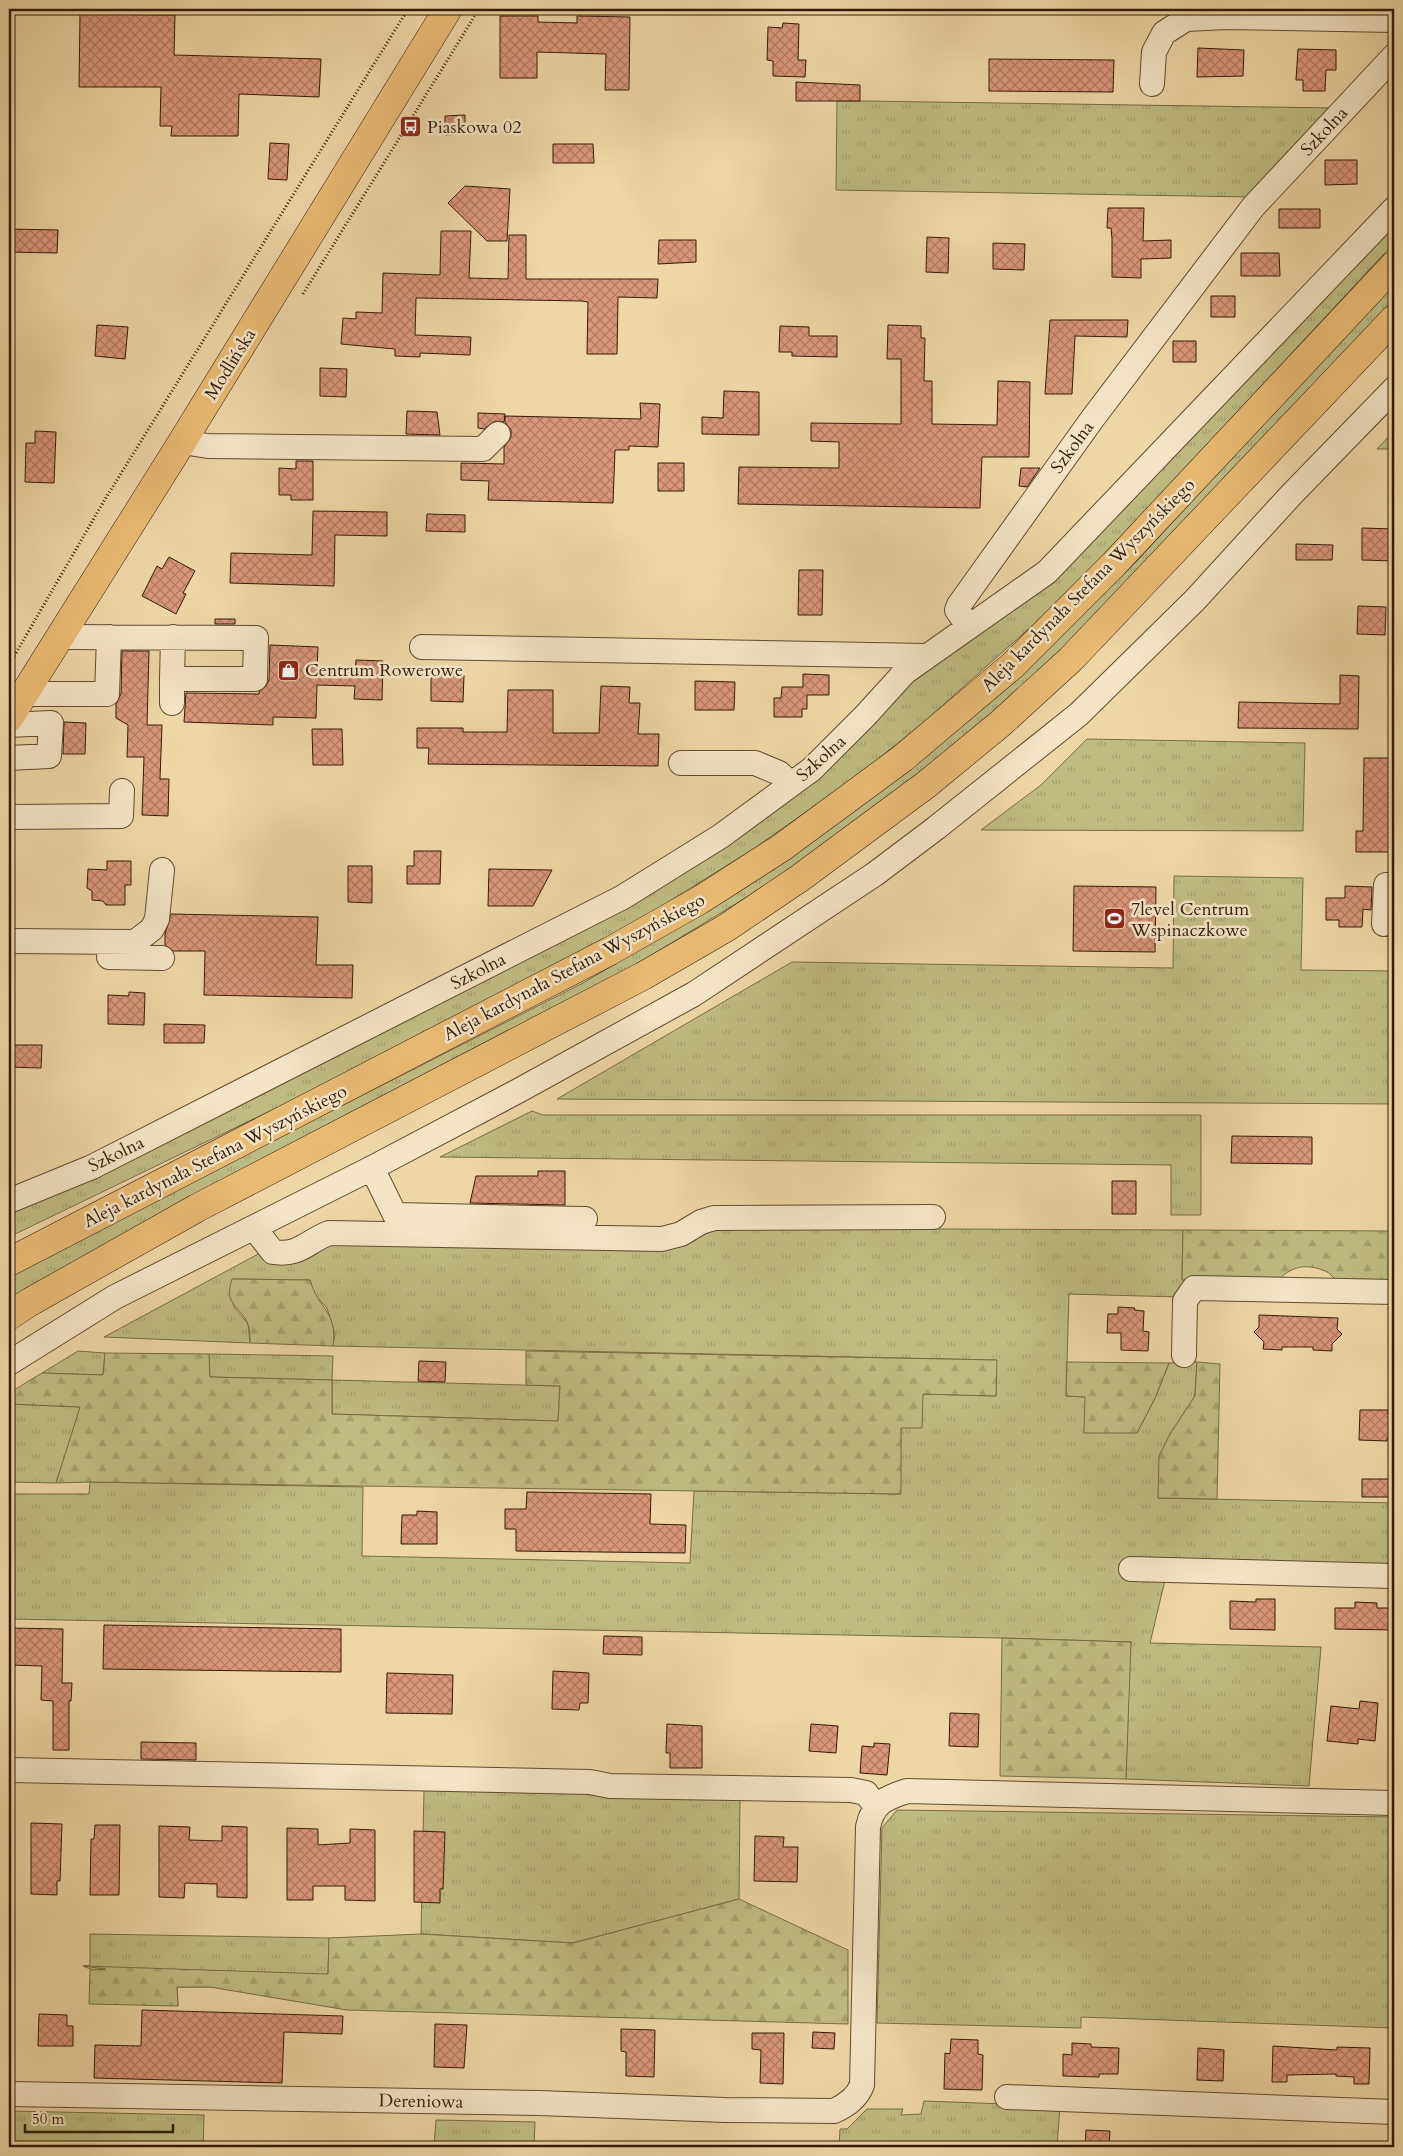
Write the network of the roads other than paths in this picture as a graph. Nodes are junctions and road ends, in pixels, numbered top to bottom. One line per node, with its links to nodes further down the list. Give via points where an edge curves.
1 (448, 9): 10 (main road, Modlińska)
2 (1394, 20): 4 (street, via 1186,19 1164,33 1154,52)
3 (1394, 56): 11 (street, Szkolna, via 1252,207 1093,418 959,605 959,615)
4 (1152, 84)
5 (1394, 209): 11 (street, via 1047,572)
6 (1394, 265): 38 (main road, Aleja kardynała Stefana Wyszyńskiego, via 1121,557 1013,665 903,758 781,848 610,952)
7 (1394, 319): 40 (main road, Aleja kardynała Stefana Wyszyńskiego, via 1071,659 927,784 800,878 726,928 643,976 197,1208)
8 (1394, 390): 33 (street, via 1291,495 1195,600 1079,714 936,828 875,874 694,994)
9 (498, 434): 10 (street, via 483,449 208,446)
10 (182, 442): 12 (main road, Modlińska)
11 (969, 627): 16 (street, Szkolna)
12 (59, 636): 13 (street); 18 (main road, Modlińska)
13 (109, 637): 14 (street); 18 (street, via 107,694)
14 (173, 637): 17 (street); 17 (street, via 256,638 256,679)
15 (422, 647): 16 (street)
16 (927, 656): 24 (street, Szkolna, via 904,672 812,769)
17 (172, 679): 19 (street)
18 (24, 694): 20 (main road, Modlińska)
19 (172, 703)
20 (9, 718)
21 (9, 725): 22 (street, via 52,723 49,756)
22 (9, 758)
23 (681, 762): 24 (street, via 755,763 779,773)
24 (791, 784): 34 (street, Szkolna, via 720,836 623,897 92,1166)
25 (122, 791): 26 (street, via 121,816)
26 (9, 817)
27 (162, 870): 30 (street, via 157,918 152,929 135,942)
28 (1394, 885): 29 (street, via 1386,885)
29 (1384, 924)
30 (9, 941)
31 (9, 954): 32 (street)
32 (162, 958)
33 (372, 1168): 36 (street, via 395,1215); 37 (street)
34 (9, 1201)
35 (933, 1217): 37 (street, via 714,1218 662,1239 329,1233 297,1251 284,1253 273,1252)
36 (585, 1219)
37 (254, 1228): 42 (street, via 115,1297)
38 (9, 1262)
39 (1394, 1292): 41 (street, via 1194,1288 1185,1300)
40 (9, 1316)
41 (1184, 1355)
42 (9, 1363)
43 (1131, 1570): 44 (street)
44 (1394, 1576)
45 (9, 1770): 47 (street, via 851,1790 866,1794)
46 (1394, 1803): 47 (street, via 907,1791)
47 (876, 1807): 48 (street, Dereniowa, via 870,1814 868,1827 862,2085 859,2094 846,2106 834,2111)
48 (9, 2094)
49 (1007, 2097): 50 (street)
50 (1394, 2112)

